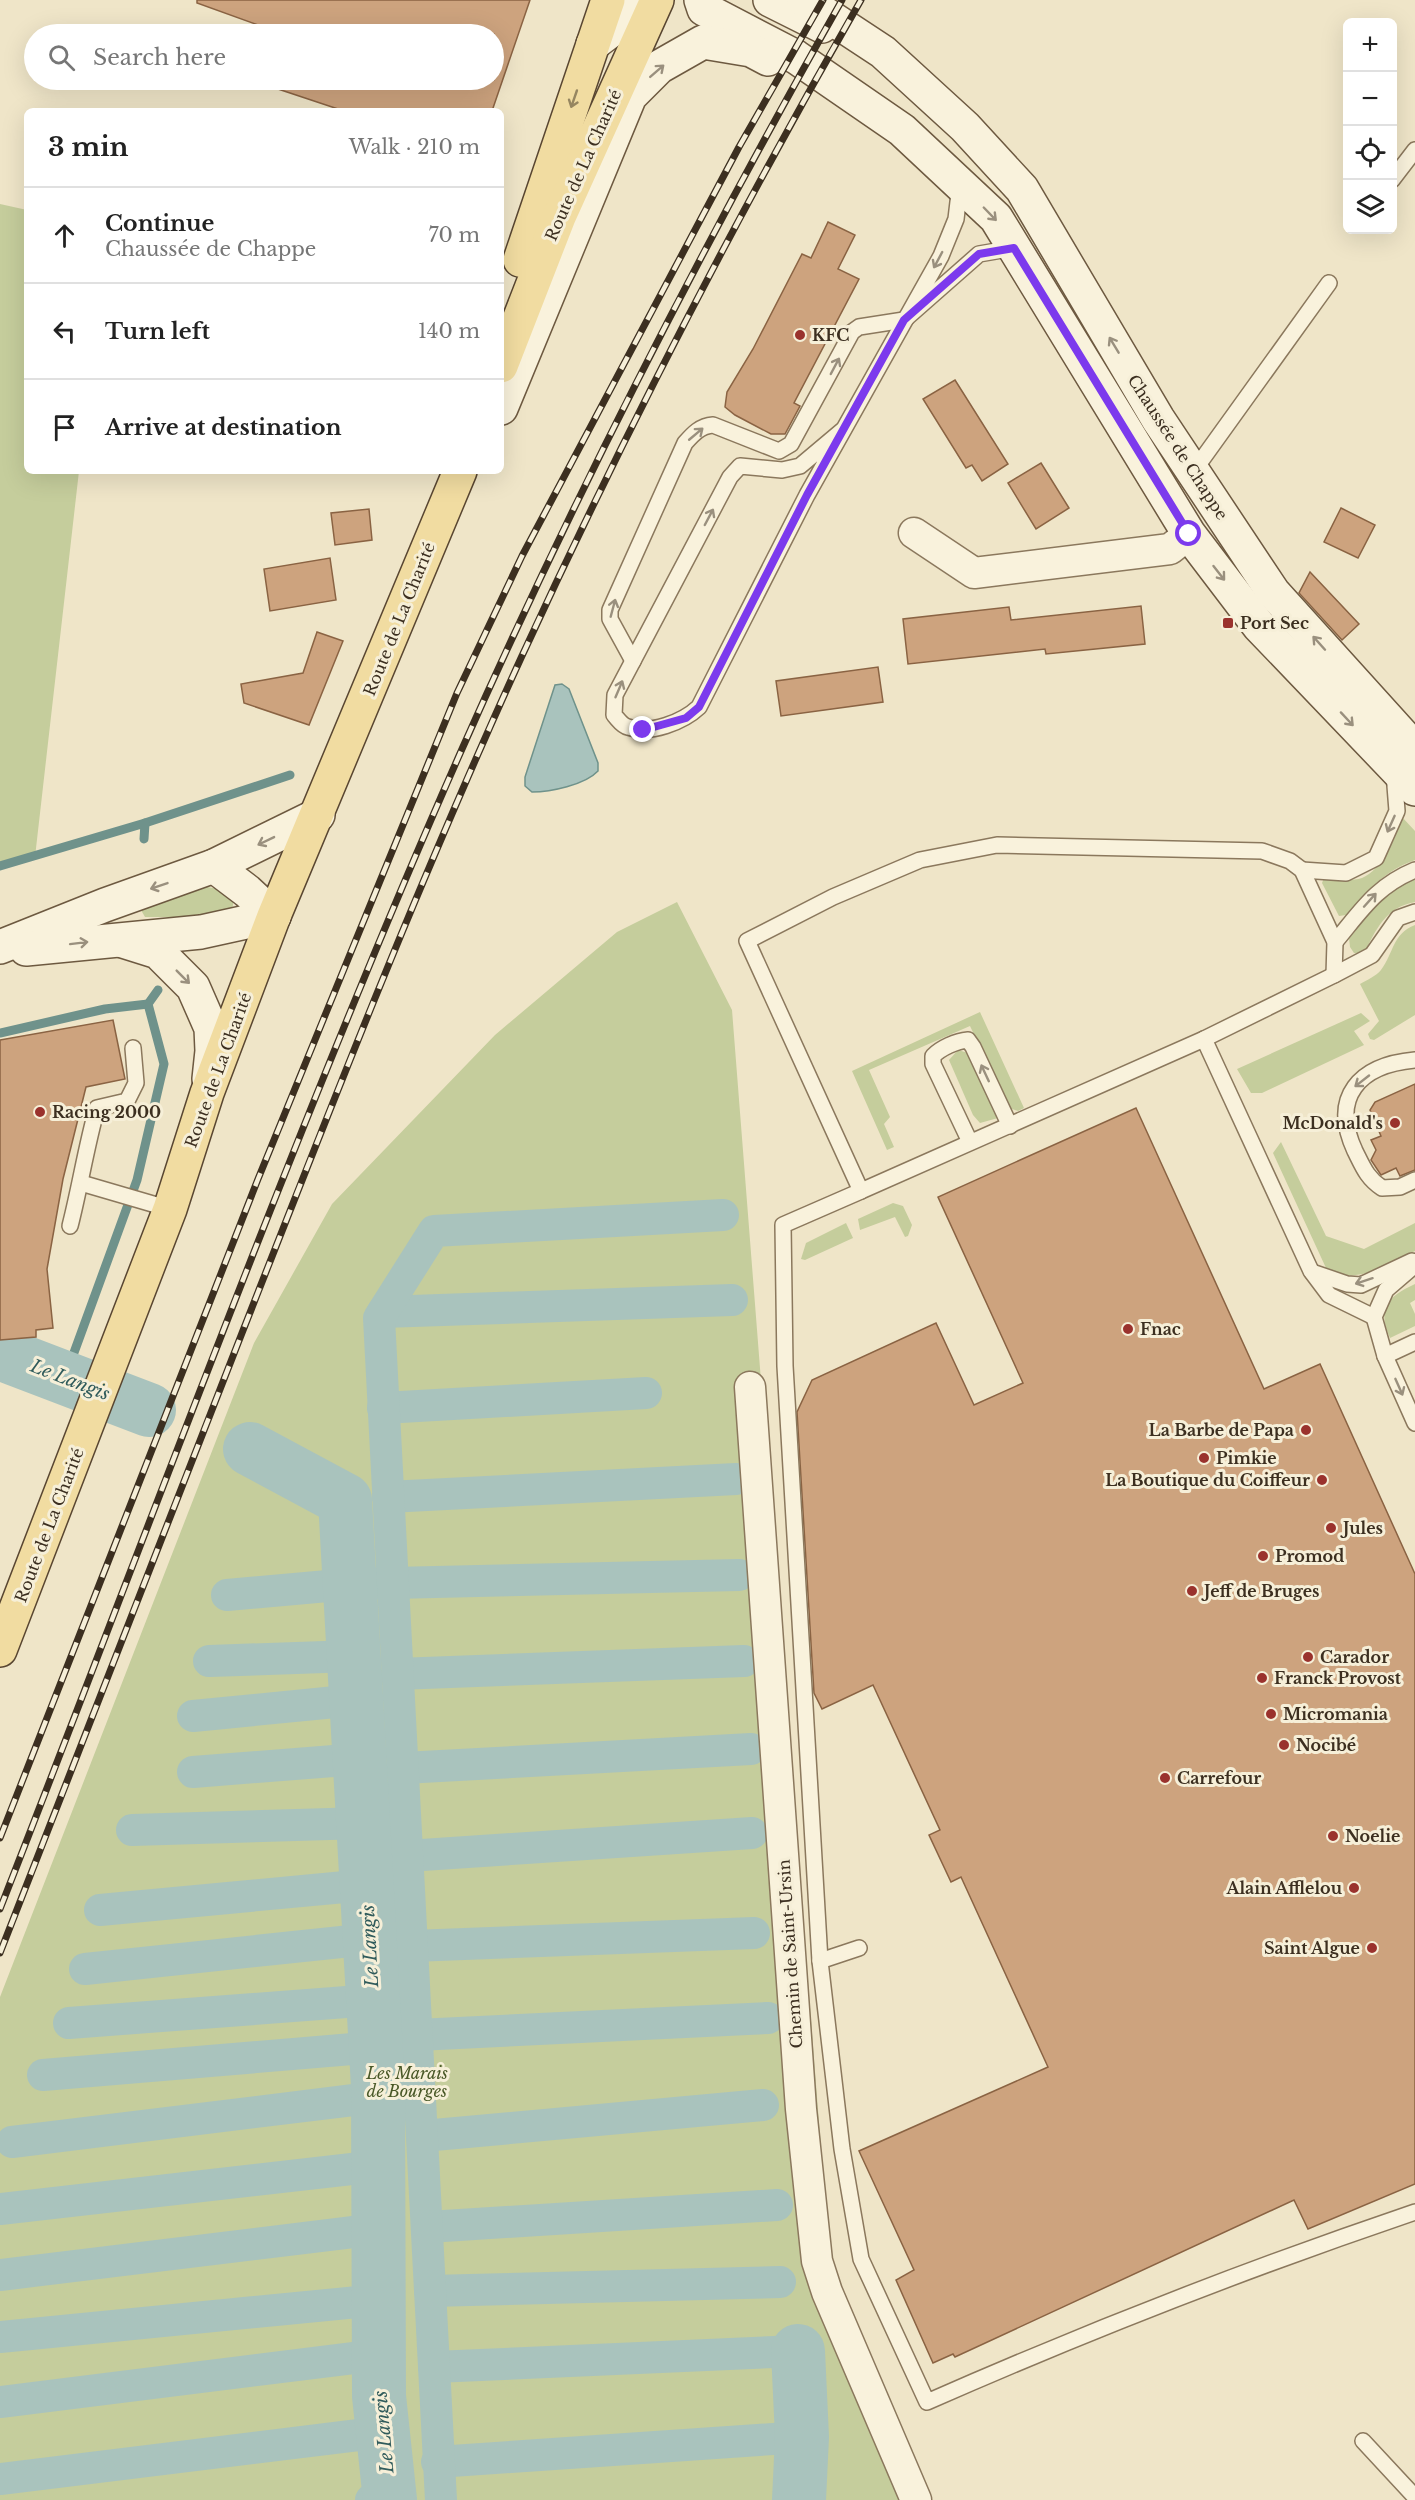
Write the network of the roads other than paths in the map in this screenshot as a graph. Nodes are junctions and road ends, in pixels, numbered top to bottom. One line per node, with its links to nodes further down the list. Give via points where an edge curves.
1 (608, 0): 7 (main road, Route de La Charité)
2 (651, 0): 7 (main road)
3 (657, 0): 17 (main road, Route de La Charité, via 559,217)
4 (701, 0): 9 (main road, Chaussée de Chappe, via 704,9 796,57)
5 (770, 0): 8 (main road, Chaussée de Chappe, via 898,72)
6 (804, 0): 8 (main road, Chaussée de Chappe, via 883,52)
7 (593, 44): 15 (main road, Route de La Charité, one-way to 15)
8 (965, 128): 20 (main road, Chaussée de Chappe, one-way to 8, via 1022,189)
9 (902, 130): 12 (main road, Chaussée de Chappe); 18 (main road, Chaussée de Chappe, one-way to 9, via 630,96 659,67 703,42 751,50)
10 (1415, 150): 11 (lane)
11 (1397, 173)
12 (960, 185): 13 (main road, Chaussée de Chappe, one-way to 13, via 996,218); 16 (lane, one-way to 16, via 956,219 941,256)
13 (1014, 248): 16 (lane, via 979,254); 24 (main road, Chaussée de Chappe)
14 (1329, 283): 20 (lane)
15 (504, 307)
16 (904, 320): 19 (lane); 25 (lane, one-way to 16, via 610,619 610,610 685,443 695,432 713,425 779,451 791,444 852,332 859,327)
17 (504, 358)
18 (504, 401)
19 (844, 429): 25 (lane, one-way to 19, via 730,477 740,466 782,470 800,466); 25 (lane, one-way to 25, via 699,707 686,718 643,730 625,727 614,715 615,695)
20 (1193, 472): 22 (main road, Chaussée de Chappe)
21 (458, 477): 27 (main road, Route de La Charité)
22 (1221, 514): 24 (lane); 26 (main road, Chaussée de Chappe, one-way to 22, via 1273,592)
23 (914, 533): 24 (street, via 974,573 1170,549)
24 (1189, 534): 26 (main road, Chaussée de Chappe, one-way to 26, via 1259,626)
25 (633, 661)
26 (1408, 768): 29 (lane, one-way to 29, via 1397,811 1376,858 1346,873)
27 (318, 815): 28 (main road, one-way to 28); 32 (main road, Route de La Charité)
28 (214, 866): 32 (main road); 35 (main road, one-way to 35)
29 (1302, 870): 34 (lane); 46 (lane, via 1262,851 997,845 920,860 833,897 747,941)
30 (1415, 870): 34 (lane, one-way to 30, via 1373,896 1392,880)
31 (1415, 912): 37 (lane, via 1398,918 1372,955)
32 (274, 916): 33 (main road, via 201,932); 41 (main road, Route de La Charité)
33 (115, 939): 36 (main road, one-way to 33); 41 (main road, one-way to 41, via 158,952 193,987 211,1028)
34 (1335, 942): 37 (lane)
35 (0, 946)
36 (0, 952)
37 (1334, 975): 38 (lane)
38 (1204, 1039): 42 (lane); 51 (lane)
39 (133, 1048): 45 (lane, via 136,1083 127,1101 97,1108 83,1158)
40 (1415, 1060): 44 (lane, one-way to 44, via 1382,1068 1359,1081 1345,1106 1346,1131 1368,1178 1382,1188 1400,1187)
41 (207, 1093): 47 (main road, Route de La Charité)
42 (1010, 1126): 43 (lane); 43 (lane, one-way to 43, via 973,1047 968,1040 961,1041 937,1052 933,1064)
43 (970, 1142): 46 (lane)
44 (1415, 1180)
45 (81, 1183): 47 (lane); 48 (lane)
46 (861, 1191): 59 (lane, via 783,1225 785,1366)
47 (157, 1205): 57 (main road, Route de La Charité, via 114,1356)
48 (70, 1226)
49 (1415, 1260): 51 (lane, one-way to 51, via 1361,1285)
50 (1415, 1265): 52 (lane, via 1386,1290)
51 (1311, 1272): 52 (lane, via 1329,1295)
52 (1374, 1317): 54 (lane)
53 (1415, 1342): 54 (lane)
54 (1385, 1356): 56 (lane, one-way to 56)
55 (750, 1387): 63 (street, Chemin de Saint-Ursin, via 801,2109 817,2261 826,2292)
56 (1415, 1423)
57 (0, 1650)
58 (859, 1948): 59 (lane)
59 (820, 1961): 60 (lane, via 842,2149 861,2259 927,2402 985,2375 1283,2258)
60 (1415, 2212)
61 (1363, 2441): 62 (lane)
62 (1415, 2497)
63 (916, 2500)

